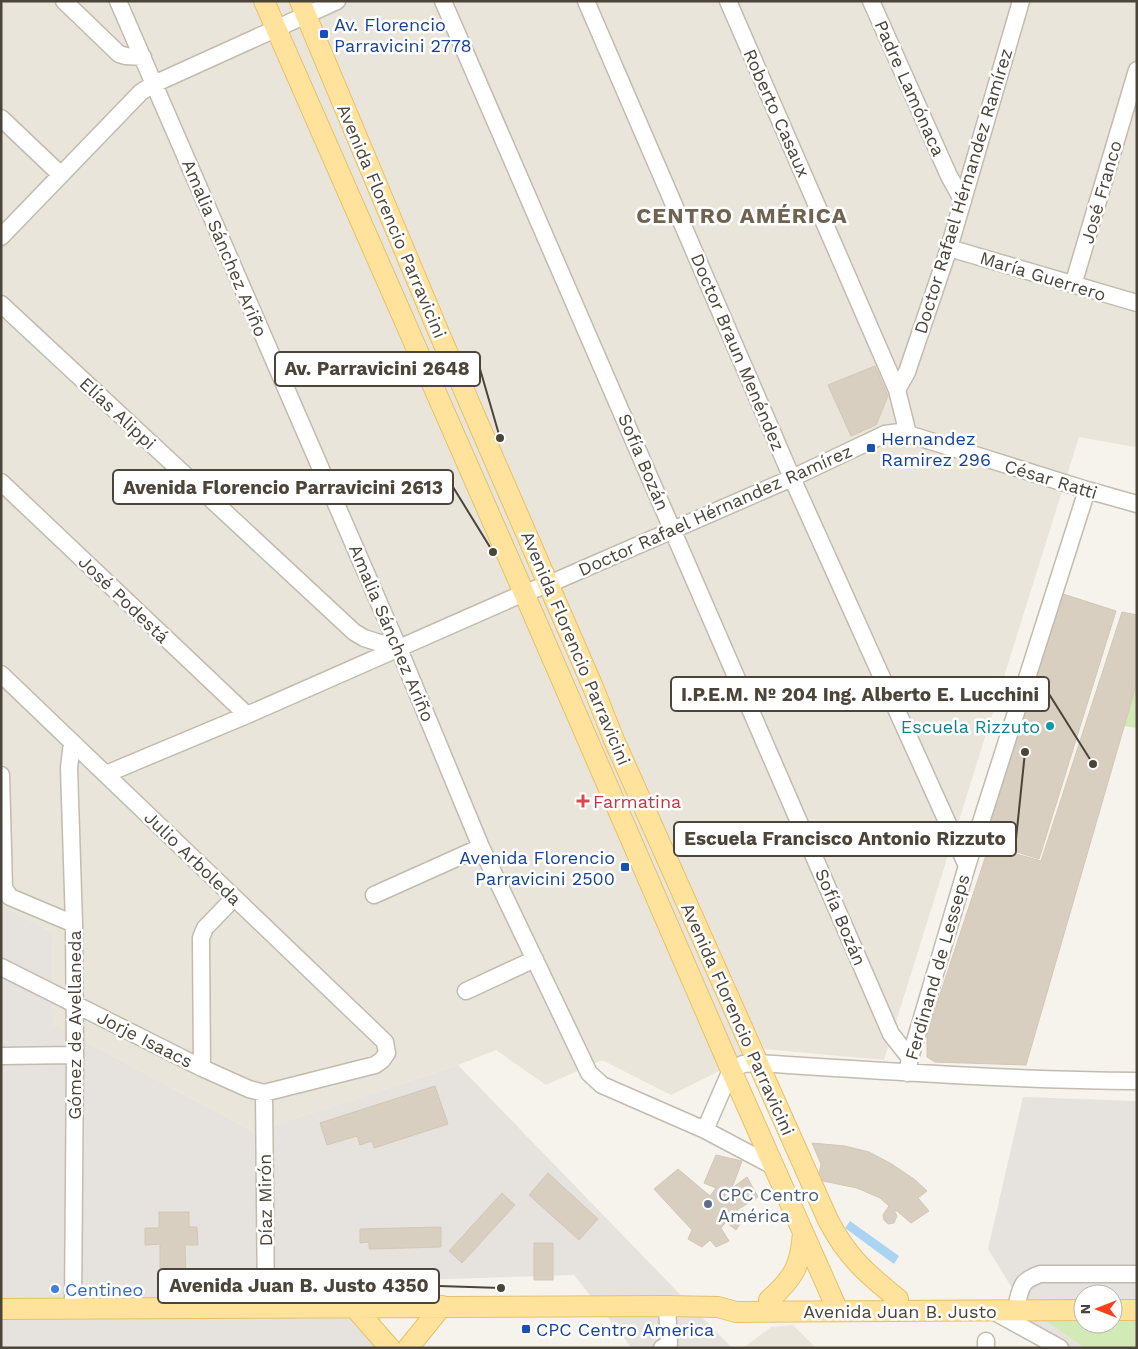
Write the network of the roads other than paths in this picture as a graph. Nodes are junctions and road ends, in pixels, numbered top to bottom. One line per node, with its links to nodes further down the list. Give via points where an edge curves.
1 (64, 1): 12 (street, via 119,54)
2 (118, 1): 12 (street, Amalia Sánchez Ariño)
3 (264, 1): 11 (main road, Avenida Florencio Parravicini)
4 (337, 1): 10 (street)
5 (443, 1): 29 (street, Sofía Bozán)
6 (586, 1): 25 (street, Doctor Braun Menéndez)
7 (728, 1): 23 (street, Roberto Casaux)
8 (871, 1): 17 (street, Padre Lamónaca)
9 (1021, 1): 17 (street, Doctor Rafael Hérnandez Ramírez)
10 (303, 8): 11 (street); 30 (main road, Avenida Florencio Parravicini, via 439,333)
11 (275, 28): 14 (street); 31 (main road, Avenida Florencio Parravicini)
12 (143, 57): 14 (street, Amalia Sánchez Ariño)
13 (1137, 70): 20 (street, José Franco)
14 (154, 84): 16 (street, via 140,92); 32 (street, Amalia Sánchez Ariño)
15 (1, 118): 16 (street)
16 (61, 174): 18 (street)
17 (962, 201): 19 (street, Doctor Rafael Hérnandez Ramírez)
18 (1, 237)
19 (949, 248): 20 (street, María Guerrero); 23 (street, Doctor Rafael Hérnandez Ramírez)
20 (1073, 285): 21 (street, María Guerrero)
21 (1137, 303)
22 (1, 304): 32 (street, Elías Alippi, via 354,632)
23 (898, 390): 24 (street)
24 (908, 434): 25 (street, Doctor Rafael Hérnandez Ramírez, via 885,434); 27 (street, César Ratti)
25 (792, 478): 29 (street, Doctor Rafael Hérnandez Ramírez); 39 (street, Doctor Braun Menéndez)
26 (1, 482): 34 (street, José Podestá)
27 (1087, 490): 28 (street, César Ratti); 39 (street, Ferdinand de Lesseps)
28 (1137, 504)
29 (673, 529): 30 (street, Doctor Rafael Hérnandez Ramírez); 50 (street, Sofía Bozán, via 891,1034)
30 (549, 584): 31 (street, Doctor Rafael Hérnandez Ramírez); 49 (main road, Avenida Florencio Parravicini, via 622,758)
31 (524, 593): 32 (street, Doctor Rafael Hérnandez Ramírez); 52 (main road, Avenida Florencio Parravicini)
32 (399, 649): 34 (street, Doctor Rafael Hérnandez Ramírez); 38 (street, Amalia Sánchez Ariño)
33 (1, 674): 35 (street, Julio Arboleda)
34 (247, 715): 36 (street, Doctor Rafael Hérnandez Ramírez)
35 (72, 742): 36 (street, Julio Arboleda); 42 (street, Gómez de Avellaneda, via 69,768)
36 (106, 774): 41 (street, Julio Arboleda)
37 (1, 775): 42 (street, via 4,888 10,897)
38 (481, 847): 40 (street); 43 (street, Amalia Sánchez Ariño)
39 (967, 866): 50 (street, Ferdinand de Lesseps)
40 (374, 895)
41 (234, 898): 51 (street, via 205,928 201,938); 54 (street, Julio Arboleda, via 385,1042 387,1053 374,1065)
42 (74, 924): 46 (street, Gómez de Avellaneda)
43 (535, 959): 45 (street); 55 (street, Amalia Sánchez Ariño, via 589,1074 596,1081)
44 (1, 967): 46 (street, Jorje Isaacs)
45 (466, 990)
46 (75, 1003): 47 (street, Gómez de Avellaneda); 51 (street, Jorje Isaacs)
47 (75, 1055): 48 (street); 71 (street, Gómez de Avellaneda)
48 (1, 1056)
49 (758, 1064): 50 (street); 52 (street, via 743,1064); 59 (main road, Avenida Florencio Parravicini, via 836,1235 855,1262)
50 (908, 1065): 53 (street, via 1075,1080)
51 (202, 1068): 54 (street, Jorje Isaacs)
52 (731, 1070): 55 (street); 56 (main road, Avenida Florencio Parravicini)
53 (1137, 1081)
54 (264, 1093): 69 (street, Díaz Mirón)
55 (706, 1130): 56 (street, Amalia Sánchez Ariño)
56 (773, 1166): 57 (main road, Avenida Florencio Parravicini)
57 (803, 1232): 64 (main road, via 797,1266 782,1289); 68 (main road, Avenida Florencio Parravicini)
58 (1137, 1274): 60 (street, Avenida Juan B. Justo, via 1040,1274 1021,1286)
59 (898, 1299): 60 (main road, Avenida Juan B. Justo); 68 (main road, Avenida Juan B. Justo)
60 (1018, 1299): 61 (main road, Avenida Juan B. Justo)
61 (1073, 1299)
62 (1123, 1299): 63 (main road)
63 (1137, 1299)
64 (769, 1300): 68 (main road, Avenida Juan B. Justo); 70 (main road, Avenida Juan B. Justo, via 736,1300)
65 (353, 1306): 66 (main road, Avenida Juan B. Justo); 69 (main road, Avenida Juan B. Justo); 77 (main road)
66 (442, 1306): 67 (main road, Avenida Juan B. Justo); 78 (main road)
67 (667, 1306): 70 (main road, Avenida Juan B. Justo); 79 (street, via 670,1344)
68 (836, 1306): 70 (main road, Avenida Juan B. Justo, via 736,1312); 76 (main road, Avenida Juan B. Justo)
69 (266, 1307): 71 (main road, Avenida Juan B. Justo)
70 (718, 1307)
71 (73, 1308): 72 (main road, Avenida Juan B. Justo)
72 (1, 1309)
73 (1073, 1310): 76 (main road, Avenida Juan B. Justo)
74 (1123, 1310): 75 (main road)
75 (1137, 1310)
76 (992, 1311): 80 (street)
77 (390, 1348)
78 (408, 1348)
79 (662, 1348)
80 (1060, 1348)

